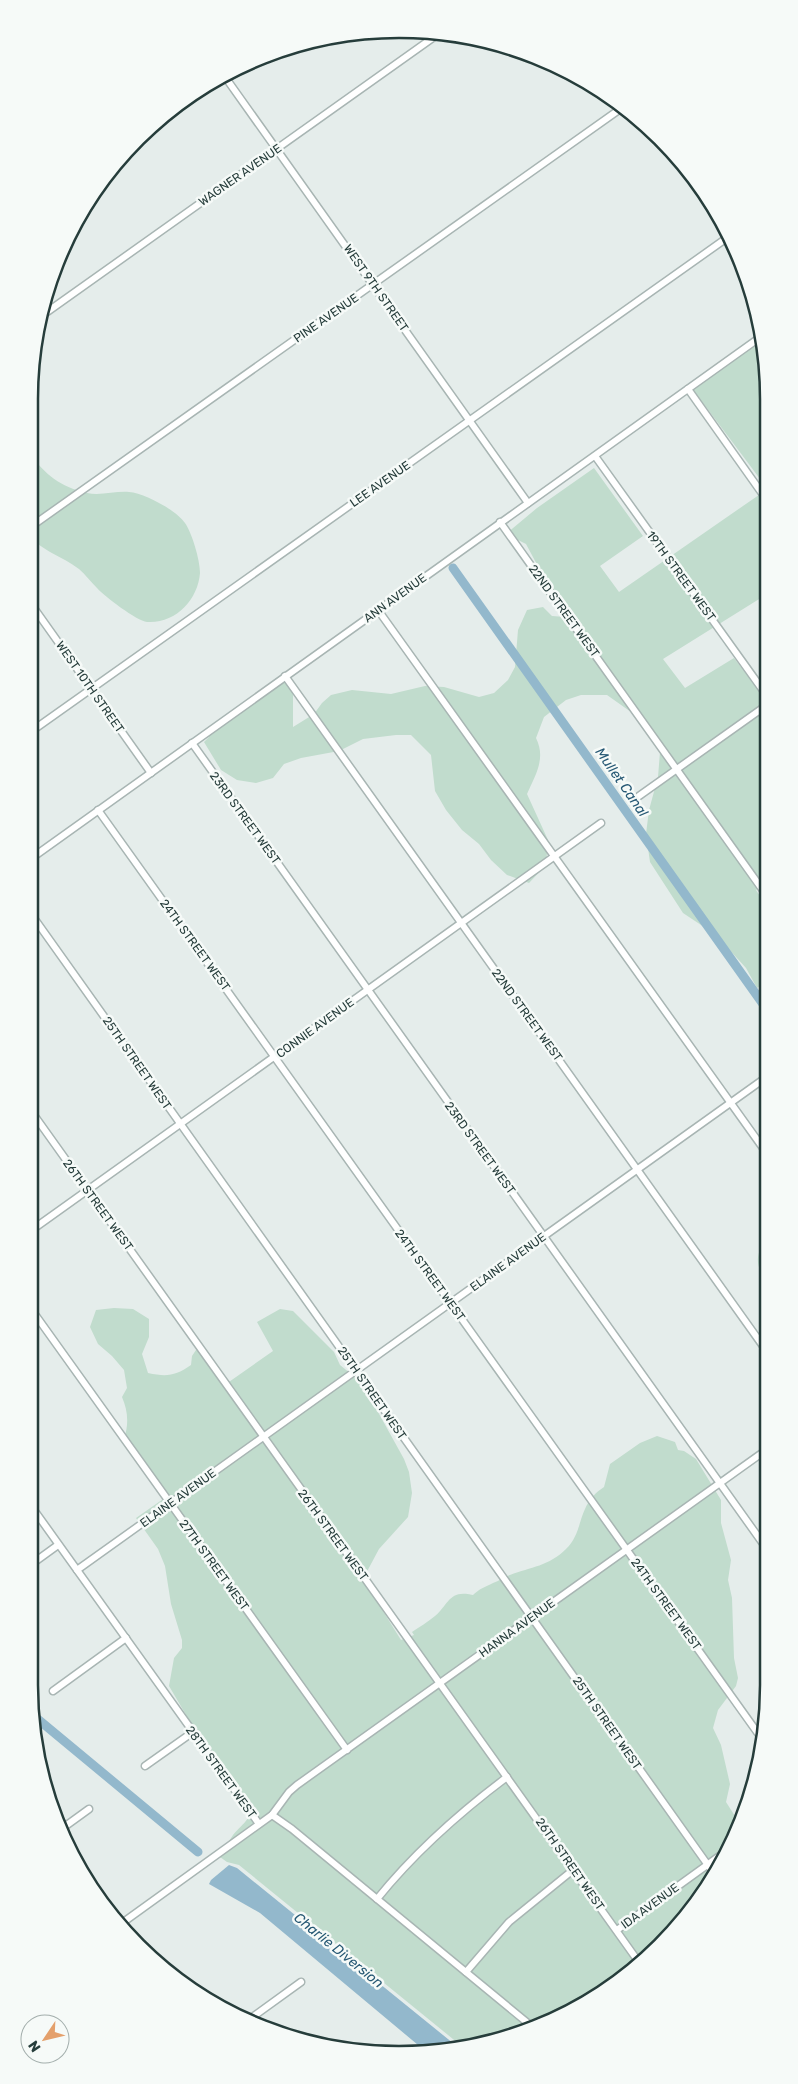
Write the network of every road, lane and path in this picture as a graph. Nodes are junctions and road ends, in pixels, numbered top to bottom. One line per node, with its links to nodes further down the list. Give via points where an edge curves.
1 (431, 39): 4 (street, WAGNER AVENUE)
2 (228, 81): 4 (street, WEST 9TH STREET)
3 (618, 111): 6 (street, PINE AVENUE)
4 (276, 149): 6 (street, WEST 9TH STREET); 7 (street, WAGNER AVENUE)
5 (724, 240): 10 (street, LEE AVENUE)
6 (374, 285): 10 (street, WEST 9TH STREET); 14 (street, PINE AVENUE)
7 (48, 311)
8 (756, 341): 9 (street, ANN AVENUE)
9 (688, 389): 11 (street, ANN AVENUE); 12 (street)
10 (470, 420): 13 (street, WEST 9TH STREET); 20 (street, LEE AVENUE)
11 (595, 456): 13 (street, ANN AVENUE); 19 (street, 19TH STREET WEST)
12 (760, 491)
13 (528, 503): 15 (street, ANN AVENUE)
14 (38, 522)
15 (500, 522): 16 (street, ANN AVENUE); 24 (street, 22ND STREET WEST)
16 (378, 610): 18 (street, ANN AVENUE); 30 (street)
17 (38, 614): 20 (street, WEST 10TH STREET)
18 (285, 676): 23 (street, ANN AVENUE); 32 (street, 22ND STREET WEST)
19 (760, 686)
20 (91, 688): 22 (street, LEE AVENUE); 25 (street, WEST 10TH STREET)
21 (760, 710): 24 (street)
22 (38, 726)
23 (192, 744): 25 (street, ANN AVENUE); 34 (street, 23RD STREET WEST)
24 (677, 769): 26 (street); 31 (street, 22ND STREET WEST)
25 (151, 773): 27 (street, ANN AVENUE)
26 (639, 796)
27 (98, 810): 29 (street, ANN AVENUE); 35 (street, 24TH STREET WEST)
28 (602, 823): 30 (street, CONNIE AVENUE)
29 (38, 853)
30 (555, 856): 32 (street, CONNIE AVENUE); 37 (street)
31 (760, 886)
32 (462, 923): 34 (street, CONNIE AVENUE); 41 (street, 22ND STREET WEST)
33 (38, 924): 39 (street, 25TH STREET WEST)
34 (368, 990): 35 (street, CONNIE AVENUE); 44 (street, 23RD STREET WEST)
35 (275, 1057): 39 (street, CONNIE AVENUE); 45 (street, 24TH STREET WEST)
36 (760, 1082): 37 (street, ELAINE AVENUE)
37 (731, 1103): 40 (street); 41 (street, ELAINE AVENUE)
38 (38, 1121): 42 (street, 26TH STREET WEST)
39 (180, 1124): 42 (street, CONNIE AVENUE); 48 (street, 25TH STREET WEST)
40 (760, 1144)
41 (637, 1170): 44 (street, ELAINE AVENUE); 47 (street, 22ND STREET WEST)
42 (87, 1190): 43 (street, CONNIE AVENUE); 49 (street, 26TH STREET WEST)
43 (38, 1225)
44 (544, 1236): 45 (street, ELAINE AVENUE); 51 (street, 23RD STREET WEST)
45 (450, 1303): 48 (street, ELAINE AVENUE); 56 (street, 24TH STREET WEST)
46 (38, 1319): 52 (street, 27TH STREET WEST)
47 (760, 1342)
48 (356, 1371): 49 (street, ELAINE AVENUE); 59 (street, 25TH STREET WEST)
49 (263, 1437): 52 (street, ELAINE AVENUE); 61 (street, 26TH STREET WEST)
50 (760, 1454): 51 (street, HANNA AVENUE)
51 (720, 1483): 54 (street, 23RD STREET WEST); 56 (street, HANNA AVENUE)
52 (170, 1504): 58 (street, ELAINE AVENUE); 65 (street, 27TH STREET WEST)
53 (38, 1516): 55 (street, 28TH STREET WEST)
54 (760, 1539)
55 (58, 1544): 57 (street); 58 (street, 28TH STREET WEST)
56 (627, 1550): 59 (street, HANNA AVENUE); 64 (street, 24TH STREET WEST)
57 (38, 1559)
58 (77, 1570): 60 (street, 28TH STREET WEST)
59 (532, 1618): 61 (street, HANNA AVENUE); 73 (street, 25TH STREET WEST)
60 (126, 1638): 62 (street); 63 (street, 28TH STREET WEST)
61 (440, 1684): 65 (street, HANNA AVENUE); 67 (street, 26TH STREET WEST)
62 (53, 1691)
63 (192, 1732): 66 (street); 70 (street, 28TH STREET WEST)
64 (757, 1732)
65 (346, 1750): 69 (street, HANNA AVENUE, via 289,1792)
66 (145, 1766)
67 (507, 1777): 75 (street, 26TH STREET WEST); 76 (street, via 450,1822 405,1865)
68 (89, 1809): 71 (street)
69 (272, 1815): 70 (street, 28TH STREET WEST); 76 (street, 28TH STREET WEST)
70 (259, 1824): 77 (street)
71 (66, 1826)
72 (716, 1858): 73 (street, IDA AVENUE)
73 (708, 1864): 74 (street, 25TH STREET WEST); 78 (street, IDA AVENUE)
74 (711, 1868)
75 (573, 1870): 78 (street, 26TH STREET WEST); 80 (street, via 509,1922)
76 (377, 1899): 80 (street, 28TH STREET WEST)
77 (125, 1921)
78 (617, 1930): 79 (street, 26TH STREET WEST)
79 (636, 1958)
80 (466, 1972): 83 (street, 28TH STREET WEST)
81 (301, 1982): 82 (street)
82 (254, 2016)
83 (527, 2023)

